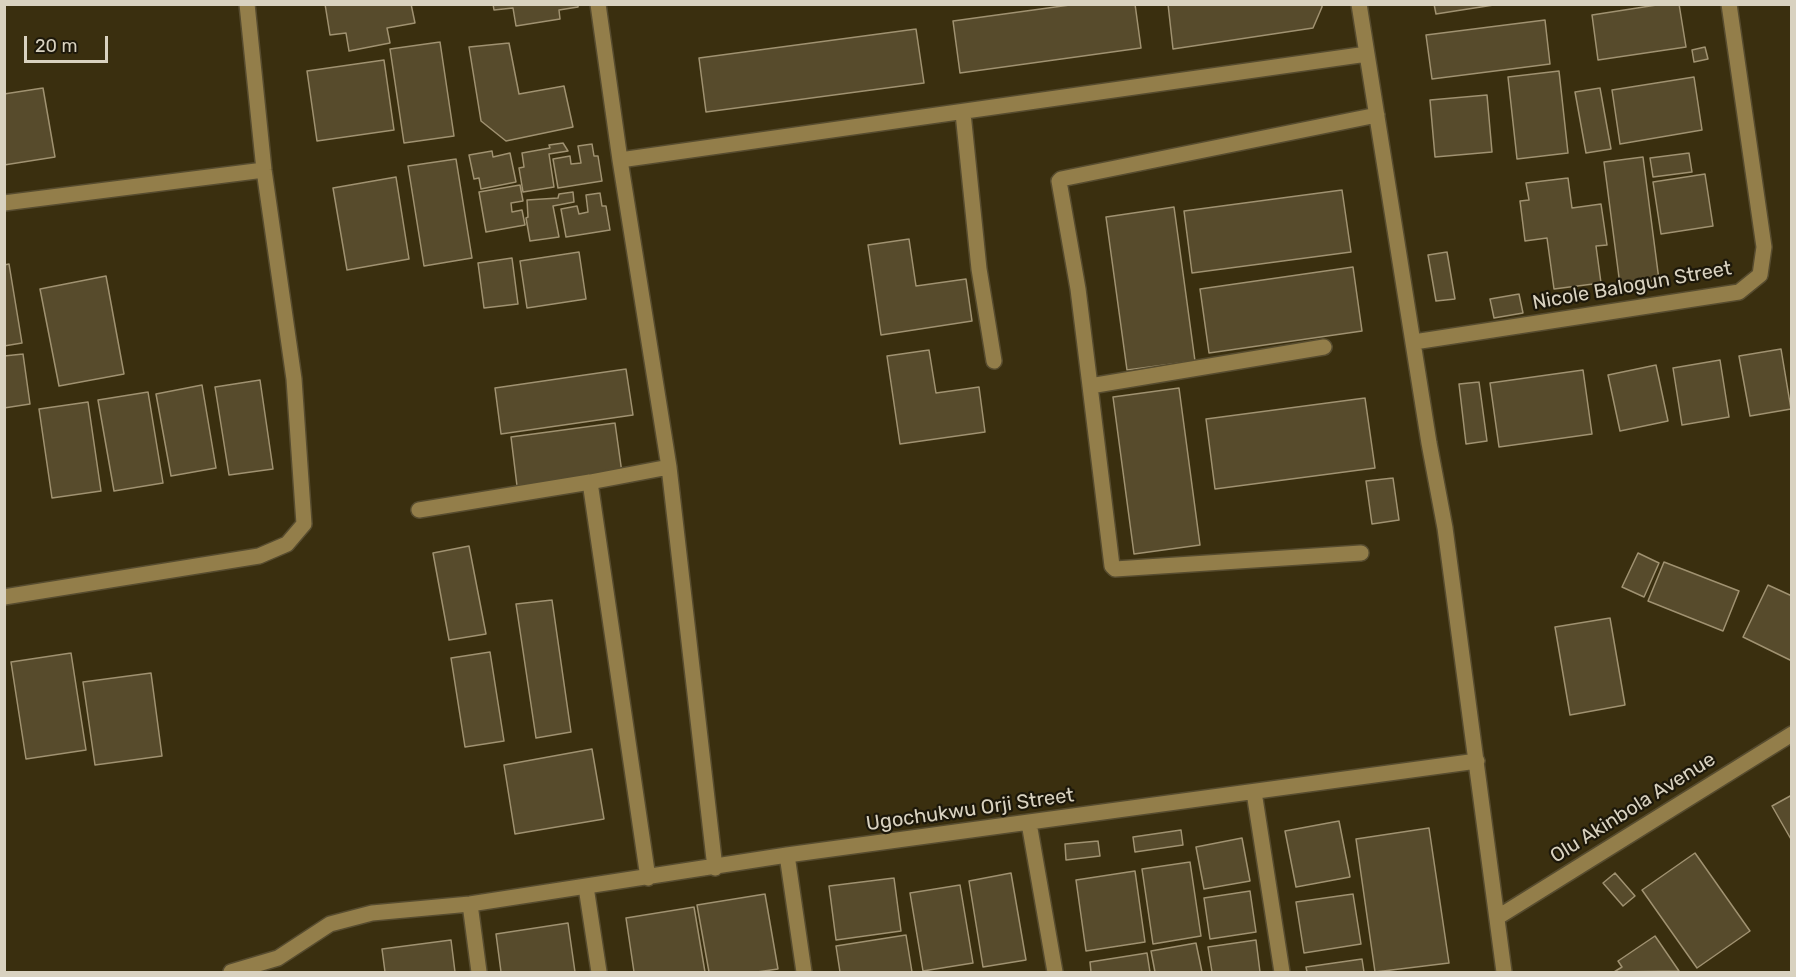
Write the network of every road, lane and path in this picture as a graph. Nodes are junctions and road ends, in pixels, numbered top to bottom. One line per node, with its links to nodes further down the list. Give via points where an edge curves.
1 (247, 4): 9 (street)
2 (598, 4): 8 (street)
3 (1359, 4): 5 (street)
4 (1728, 4): 11 (street, Nicole Balogun Street, via 1764,248 1760,275 1739,292)
5 (1367, 54): 6 (street); 7 (street)
6 (963, 113): 8 (street); 13 (street, via 979,269)
7 (1377, 115): 11 (street); 14 (street, via 1060,178)
8 (620, 160): 15 (street)
9 (264, 170): 10 (street); 19 (street, via 294,379 304,524 287,544 259,556)
10 (4, 203)
11 (1414, 342): 21 (street)
12 (1324, 347): 14 (street)
13 (994, 361)
14 (1090, 386): 18 (street, via 1115,569)
15 (669, 466): 16 (street); 25 (street)
16 (590, 482): 17 (street); 26 (street)
17 (419, 510)
18 (1361, 553)
19 (4, 597)
20 (1791, 734): 29 (street, Olu Akinbola Avenue)
21 (1477, 761): 22 (street, Ugochukwu Orji Street); 29 (street)
22 (1254, 792): 23 (street, Ugochukwu Orji Street); 35 (street)
23 (1029, 823): 24 (street, Ugochukwu Orji Street); 34 (street)
24 (786, 855): 25 (street, Ugochukwu Orji Street); 33 (street)
25 (715, 868): 26 (street, Ugochukwu Orji Street)
26 (648, 878): 27 (street, Ugochukwu Orji Street)
27 (586, 887): 28 (street, Ugochukwu Orji Street); 32 (street)
28 (470, 904): 30 (street, Ugochukwu Orji Street, via 350,917 330,924 279,958); 31 (street)
29 (1498, 917): 36 (street)
30 (231, 972)
31 (479, 972)
32 (599, 972)
33 (804, 972)
34 (1055, 972)
35 (1282, 972)
36 (1504, 972)

